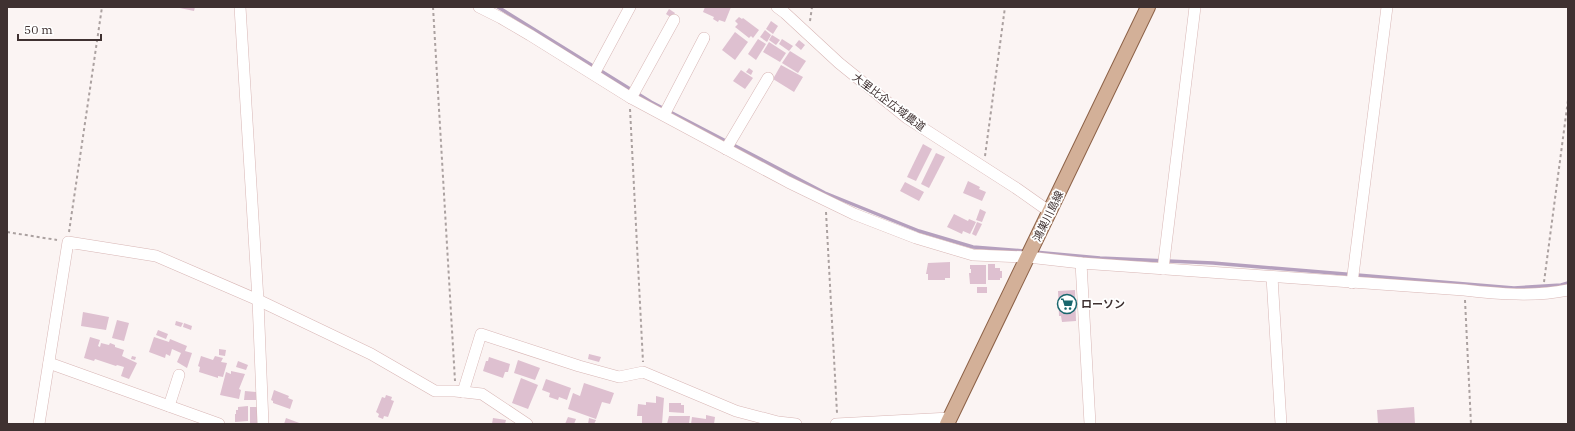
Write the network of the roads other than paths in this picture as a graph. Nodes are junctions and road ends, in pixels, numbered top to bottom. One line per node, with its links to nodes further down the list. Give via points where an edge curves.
1 (240, 7): 22 (street)
2 (479, 7): 10 (street)
3 (630, 7): 10 (street)
4 (777, 7): 15 (street, 大里比企広域農道, via 839,63 907,118)
5 (1148, 7): 15 (main road, 鴻巣川島線)
6 (1195, 7): 18 (street)
7 (1387, 7): 20 (street)
8 (674, 20): 12 (street)
9 (704, 38): 13 (street)
10 (594, 74): 12 (street)
11 (768, 78): 14 (street)
12 (631, 98): 13 (street)
13 (664, 115): 14 (street)
14 (726, 149): 16 (street, via 854,214 916,238 973,255)
15 (1050, 212): 16 (main road, 鴻巣川島線)
16 (1028, 257): 17 (street); 27 (main road, 鴻巣川島線)
17 (1081, 263): 18 (street); 34 (street)
18 (1163, 269): 19 (street)
19 (1272, 277): 20 (street); 35 (street)
20 (1352, 283): 21 (street, via 1499,294)
21 (1568, 290)
22 (258, 300): 23 (street, via 156,256 68,242); 25 (street, via 371,354 435,391); 30 (street)
23 (50, 363): 26 (street); 28 (street)
24 (179, 375): 26 (street)
25 (459, 391): 31 (street, via 482,394); 32 (street, via 481,334 619,377 643,372 736,411)
26 (169, 406): 29 (street)
27 (949, 421): 33 (street)
28 (39, 424)
29 (219, 424)
30 (263, 424)
31 (527, 424)
32 (796, 424)
33 (836, 424)
34 (1090, 424)
35 (1281, 424)

